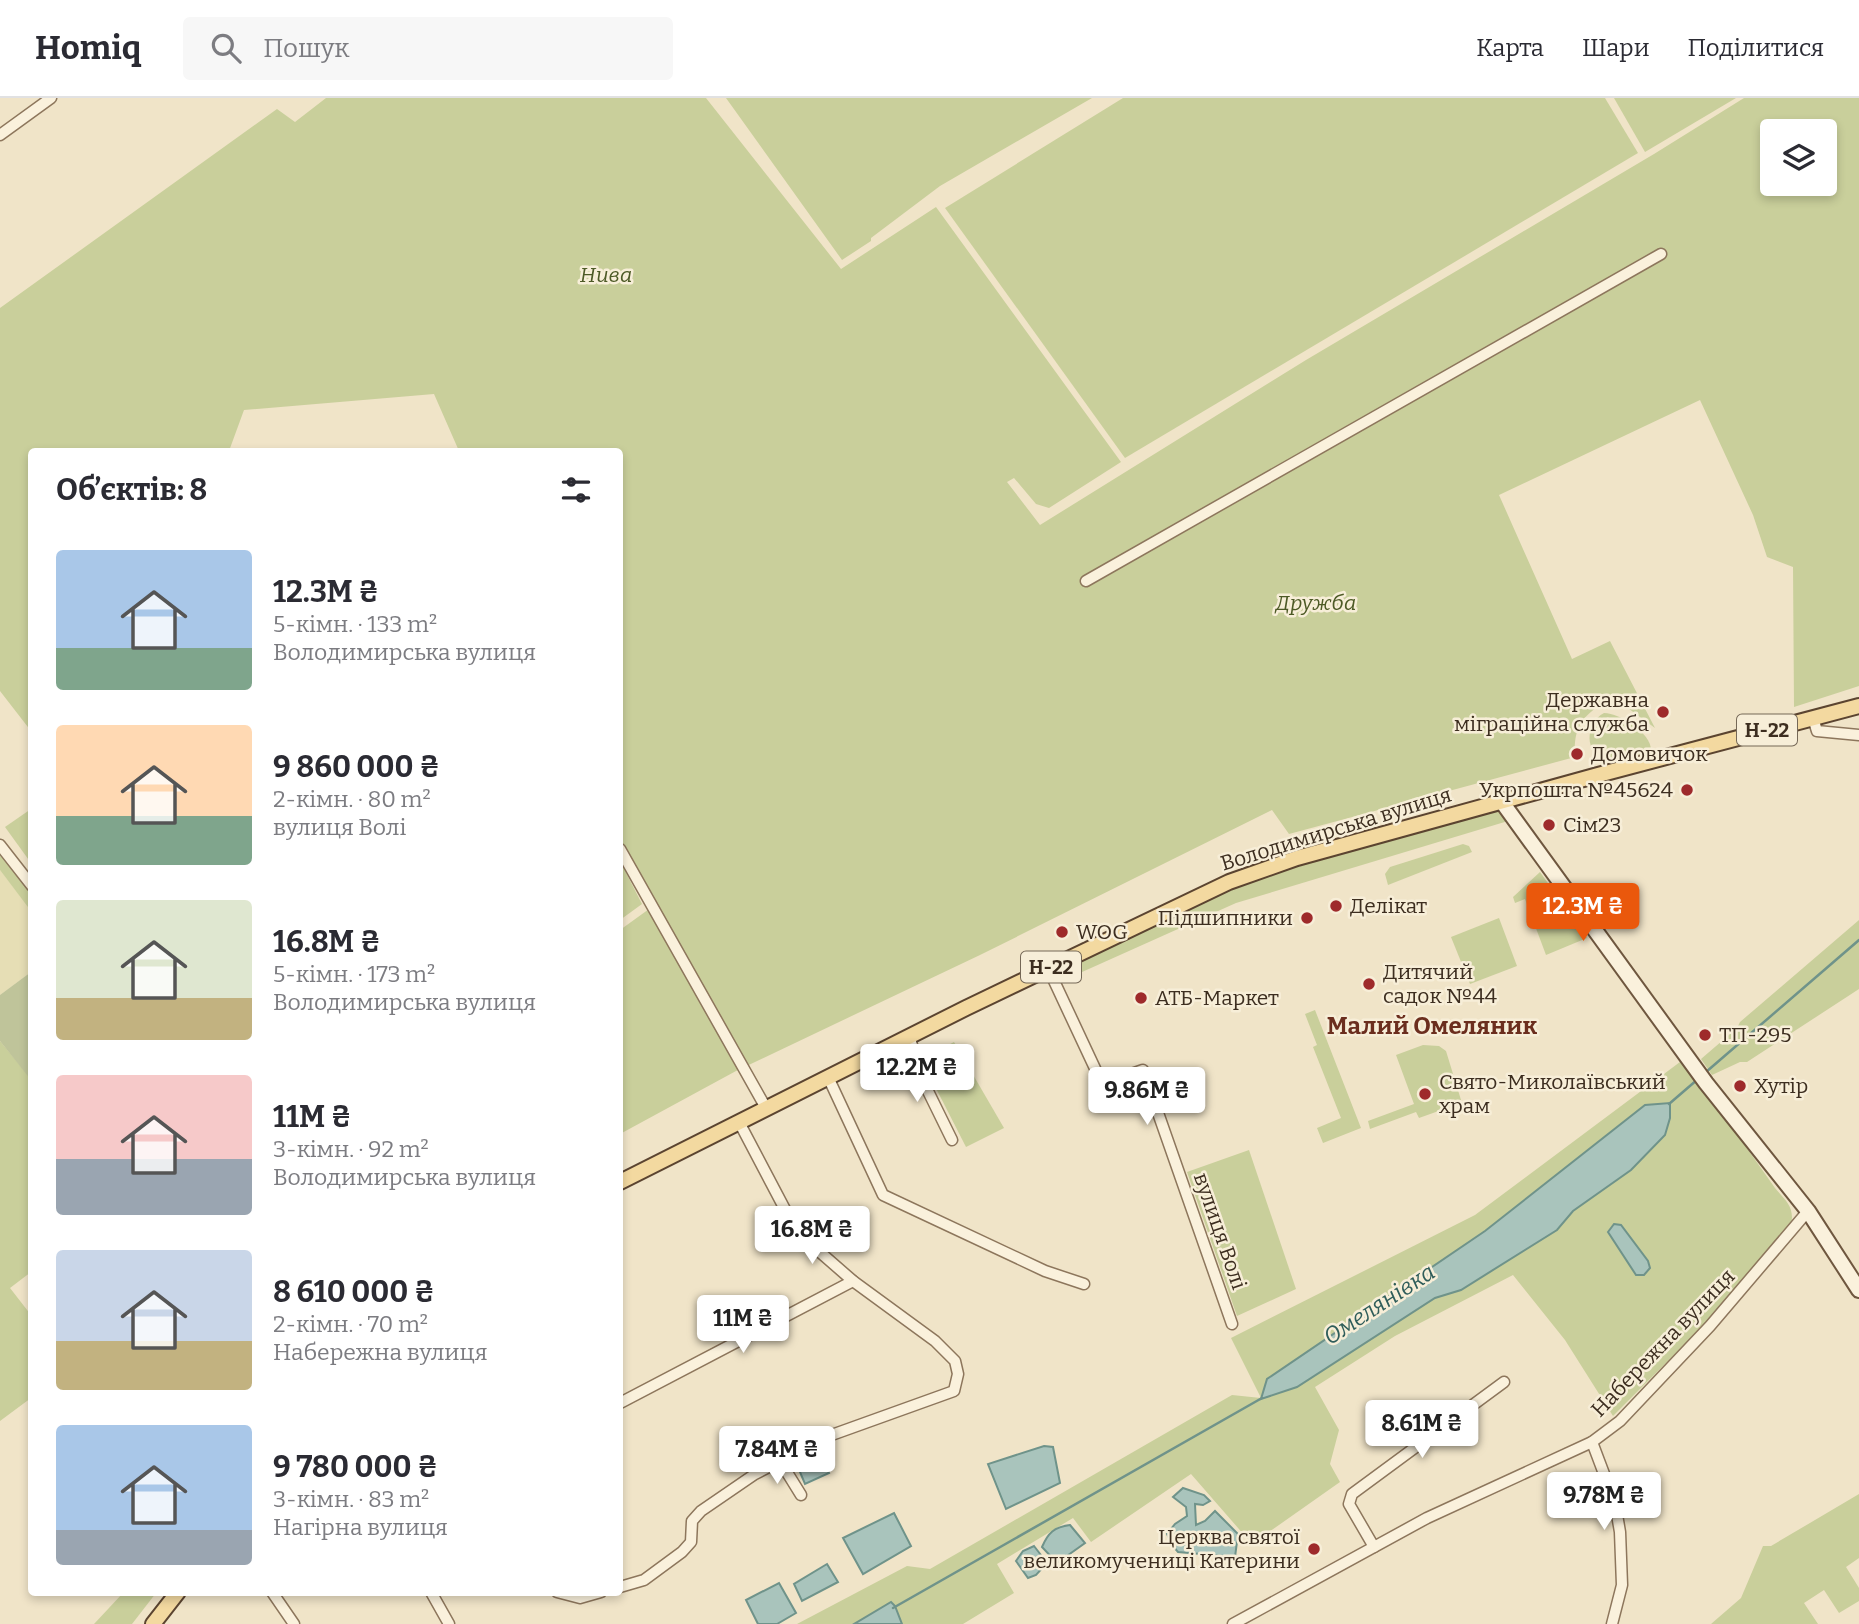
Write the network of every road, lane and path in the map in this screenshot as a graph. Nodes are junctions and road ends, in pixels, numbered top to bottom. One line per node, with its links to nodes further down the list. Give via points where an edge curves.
1 (51, 98): 2 (street)
2 (0, 135)
3 (1661, 254): 4 (street)
4 (1086, 581)
5 (1859, 706): 6 (main road, Володимирська вулиця / Н-22)
6 (1813, 718): 7 (street, via 1817,731); 8 (main road, Володимирська вулиця / Н-22)
7 (1859, 735)
8 (1502, 802): 12 (main road, Володимирська вулиця / Н-22, via 1297,858 1229,882); 19 (street, via 1703,1079)
9 (0, 845): 11 (street)
10 (623, 854): 15 (street)
11 (28, 881)
12 (1048, 968): 13 (main road, Володимирська вулиця / Н-22); 23 (street, вулиця Волі, via 1099,1077 1109,1082 1143,1070)
13 (909, 1036): 14 (main road, Володимирська вулиця / Н-22); 17 (street, via 925,1085)
14 (828, 1077): 15 (main road, Володимирська вулиця / Н-22); 21 (street, via 883,1195 1045,1271)
15 (766, 1108): 16 (main road, Володимирська вулиця / Н-22)
16 (739, 1122): 18 (main road, Володимирська вулиця / Н-22); 20 (street, via 789,1217 806,1240)
17 (952, 1140)
18 (623, 1180)
19 (1808, 1211): 22 (street); 26 (street, Набережна вулиця, via 1701,1336 1620,1421)
20 (853, 1281): 25 (street); 27 (street, via 935,1341 955,1362 954,1391 826,1437)
21 (1084, 1284)
22 (1859, 1290)
23 (1232, 1324)
24 (1504, 1382): 29 (street, via 1352,1493 1349,1504)
25 (623, 1401)
26 (1592, 1442): 29 (street, Набережна вулиця); 38 (street, via 1615,1503 1620,1532 1622,1585)
27 (780, 1461): 28 (street); 30 (street, via 701,1511 692,1521 691,1542 682,1552 644,1580)
28 (801, 1495)
29 (1374, 1547): 37 (street, Набережна вулиця)
30 (623, 1586)
31 (175, 1596): 34 (main road)
32 (275, 1596): 35 (street)
33 (433, 1596): 36 (street)
34 (153, 1624)
35 (293, 1624)
36 (449, 1624)
37 (1233, 1624)
38 (1612, 1624)

